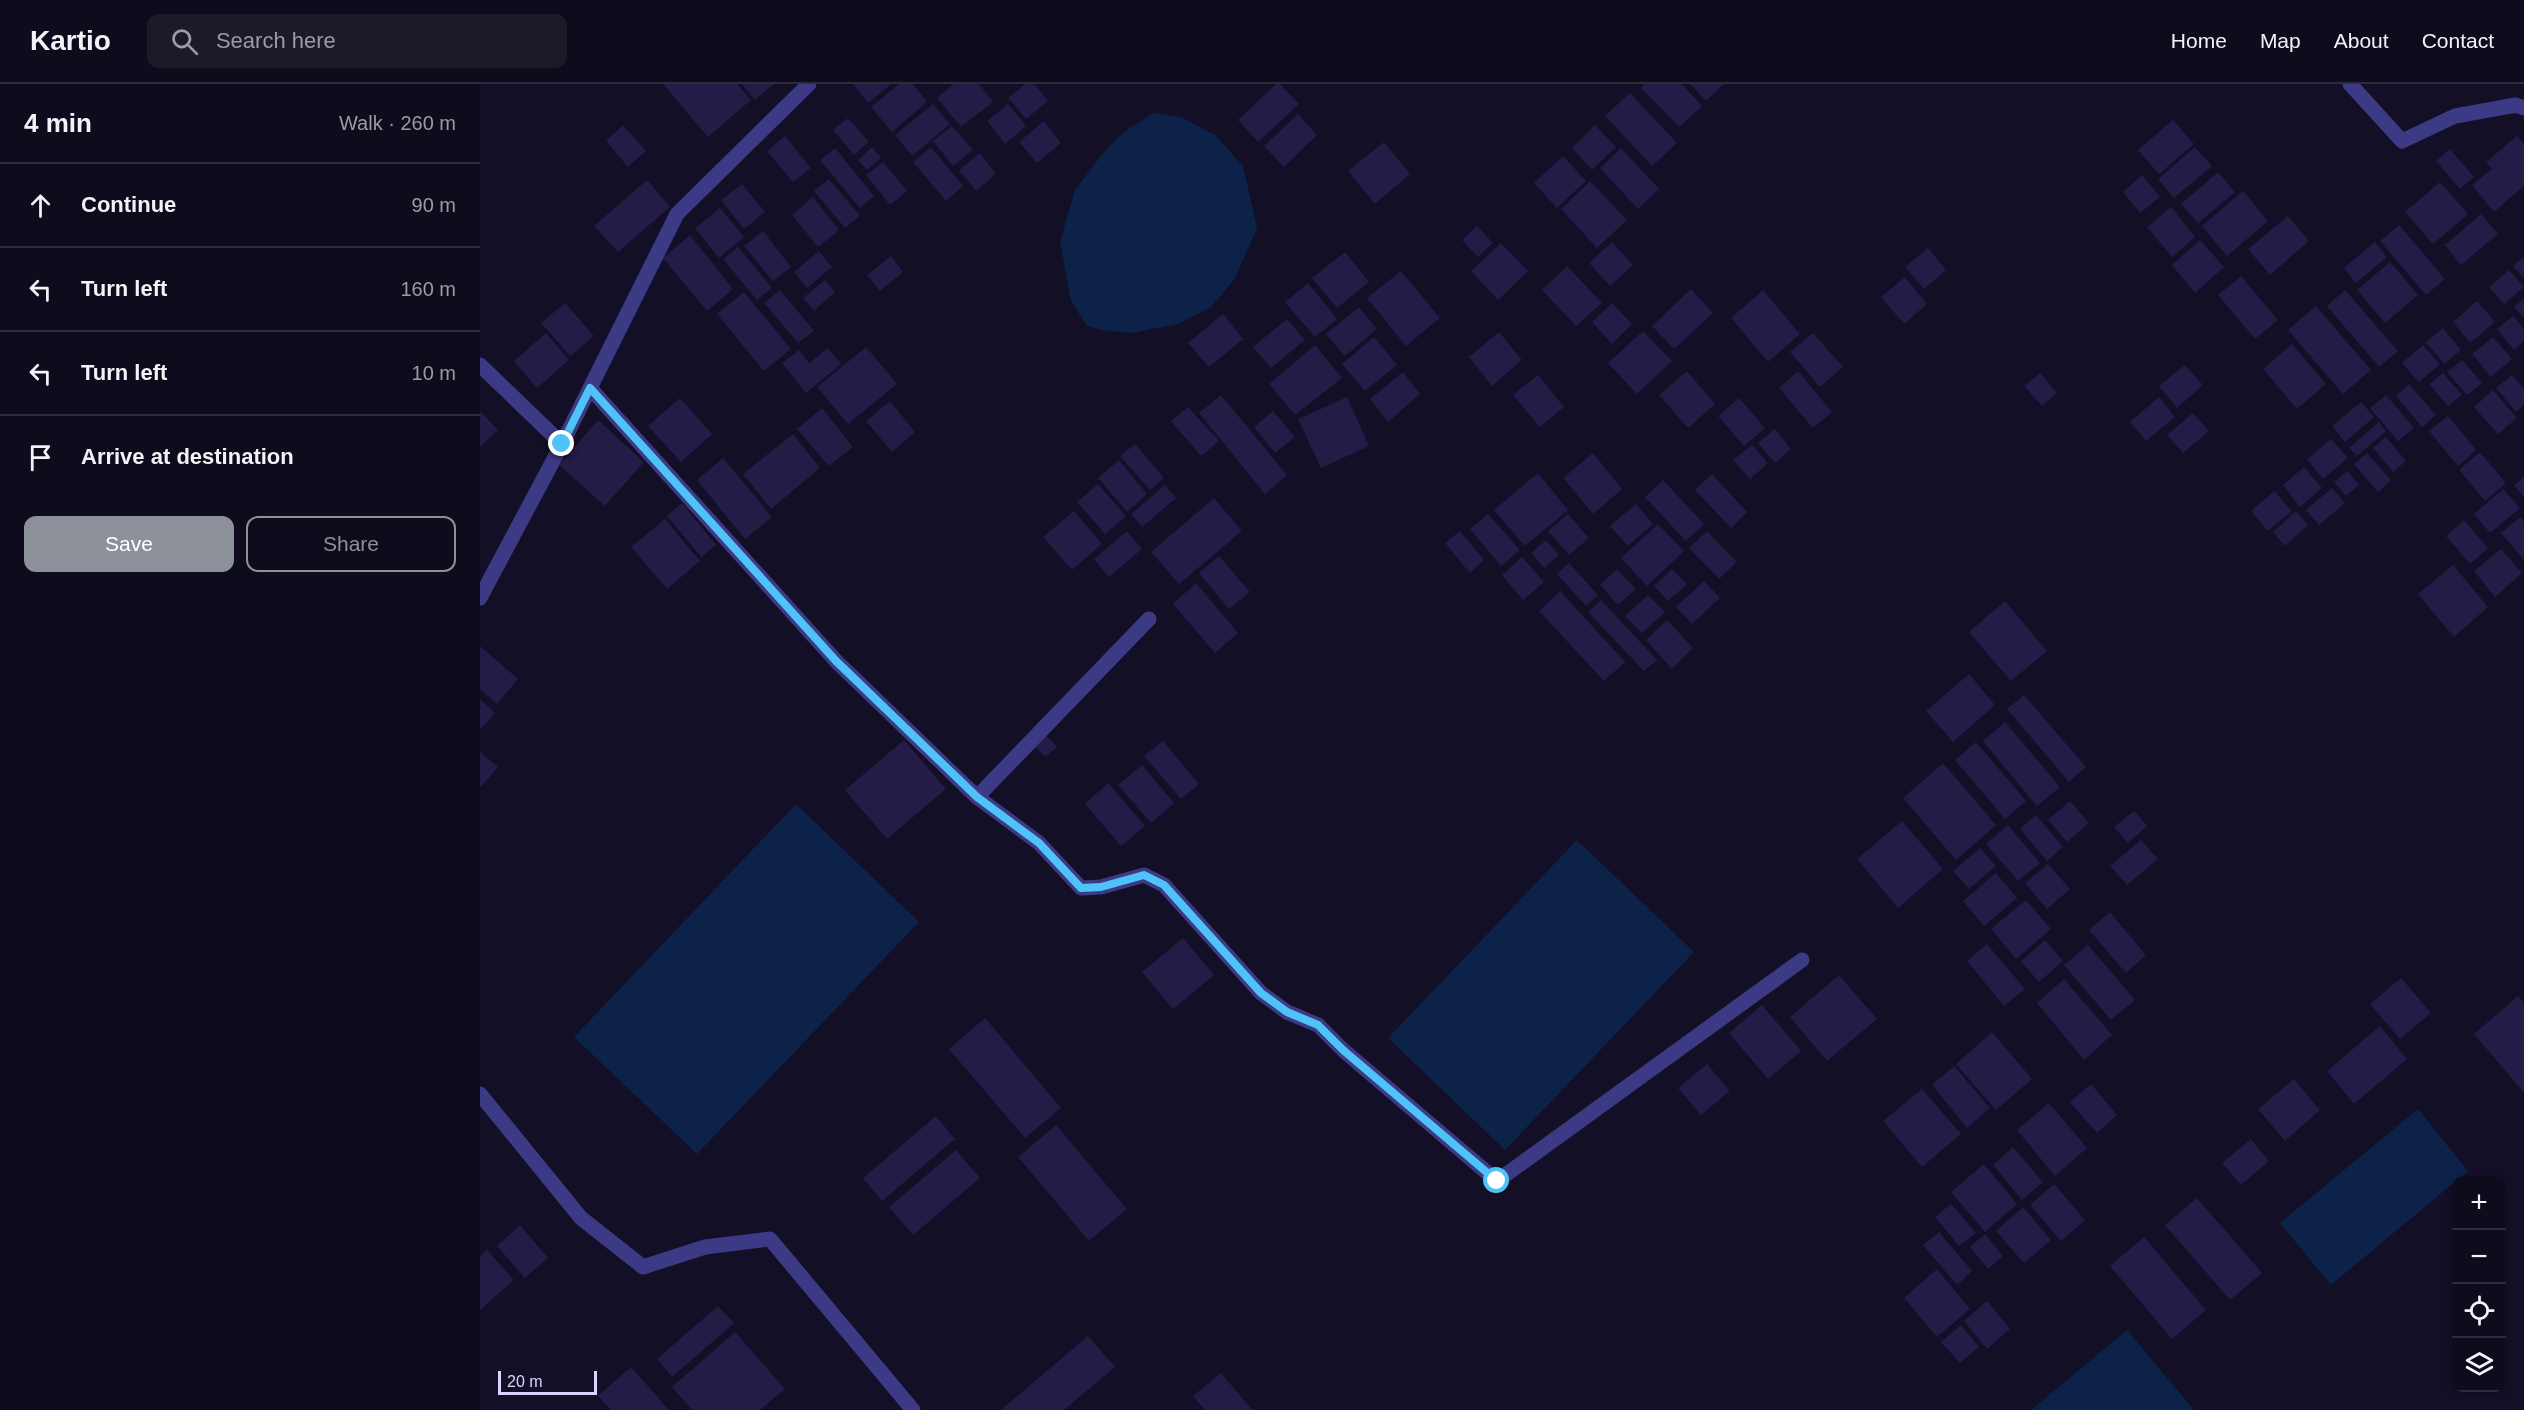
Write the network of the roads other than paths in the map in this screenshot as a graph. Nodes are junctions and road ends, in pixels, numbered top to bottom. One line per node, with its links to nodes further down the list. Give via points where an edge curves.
1 (808, 84): 5 (street, via 678,214)
2 (2350, 84): 3 (street, via 2402,141 2455,116 2516,105)
3 (2524, 108)
4 (480, 366): 6 (street)
5 (590, 388): 6 (street); 9 (street, via 836,661)
6 (562, 444): 7 (street)
7 (480, 598)
8 (1149, 619): 9 (street)
9 (977, 797): 10 (street, via 1039,843 1081,888 1101,887 1144,875 1164,885 1261,993 1287,1012 1318,1025 1497,1181)
10 (1802, 960)
11 (480, 1094): 12 (street, via 581,1218 643,1267 705,1247 770,1239)
12 (913, 1410)

